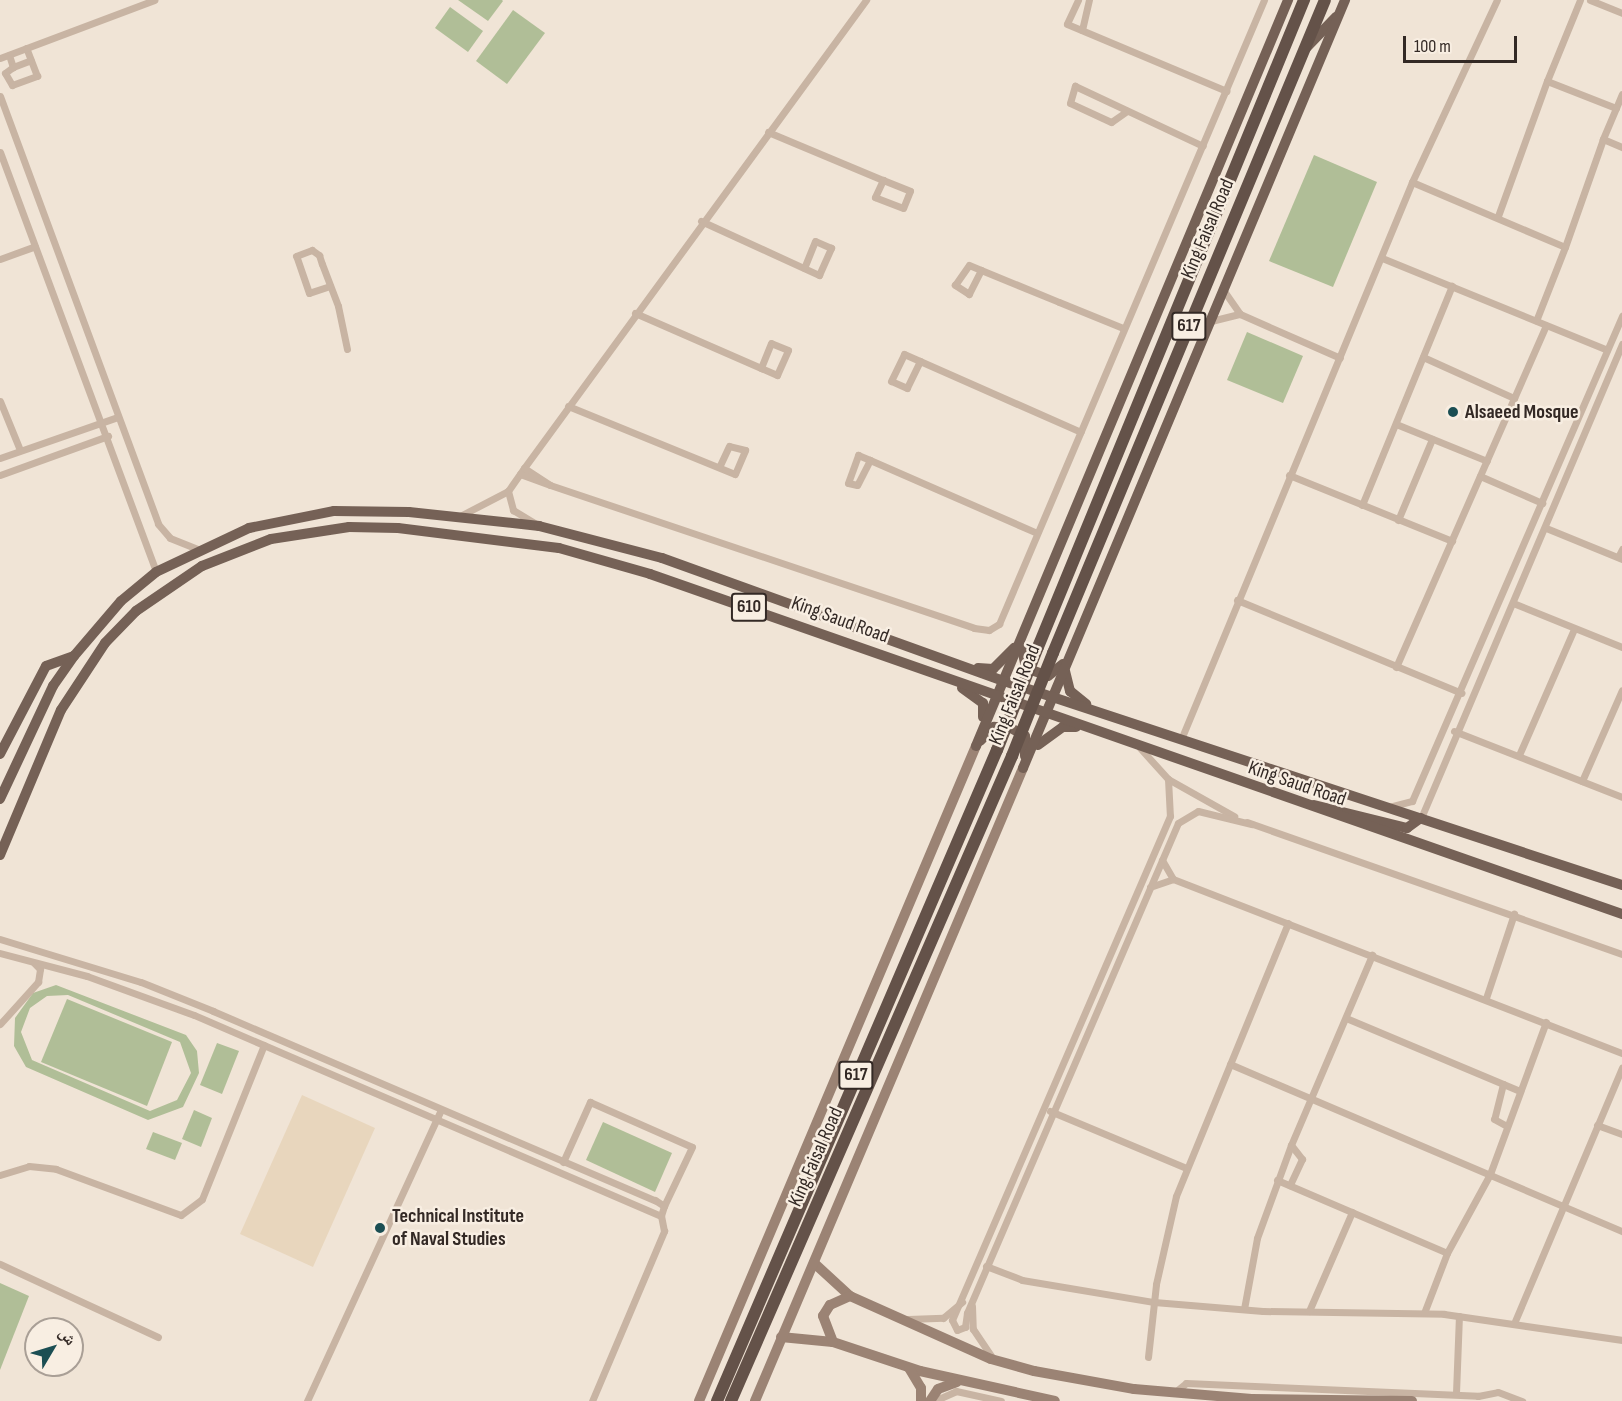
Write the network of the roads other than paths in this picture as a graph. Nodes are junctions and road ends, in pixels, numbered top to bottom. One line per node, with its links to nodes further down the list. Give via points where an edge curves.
1 (154, 0): 18 (street)
2 (866, 0): 31 (street)
3 (1078, 0): 17 (street, via 1067,24)
4 (1089, 0): 17 (street)
5 (1264, 0): 26 (street)
6 (1288, 0): 36 (main road)
7 (1297, 0): 16 (main road)
8 (1304, 0): 16 (highway, King Faisal Road / 617)
9 (1325, 0): 20 (highway, King Faisal Road / 617)
10 (1345, 0): 14 (main road)
11 (1497, 0): 38 (street)
12 (1580, 0): 25 (street)
13 (1590, 0): 15 (street)
14 (1340, 12): 20 (main road); 49 (main road)
15 (1622, 13)
16 (1296, 19): 19 (highway, King Faisal Road / 617)
17 (1082, 30): 26 (street)
18 (26, 48): 21 (street); 23 (street)
19 (1283, 49): 36 (main road); 202 (highway, King Faisal Road / 617, bridge, via 997,750)
20 (1305, 49): 203 (highway, King Faisal Road / 617, bridge, via 1012,756)
21 (9, 55): 22 (street); 24 (street)
22 (0, 58)
23 (30, 60): 24 (street); 24 (street, via 37,76 12,85 5,73)
24 (13, 67)
25 (1547, 81): 29 (street); 39 (street)
26 (1226, 91): 33 (street)
27 (1622, 94): 29 (street)
28 (0, 96): 67 (street)
29 (1616, 108): 32 (street)
30 (1127, 111): 30 (street, via 1075,86 1070,103 1112,122); 33 (street)
31 (768, 132): 37 (street); 40 (street)
32 (1603, 139): 34 (street); 42 (street)
33 (1203, 146): 56 (street)
34 (1622, 147)
35 (0, 152): 41 (street)
36 (1224, 160): 98 (main road)
37 (883, 180): 37 (street, via 910,191 903,208 875,197)
38 (1412, 182): 39 (street); 43 (street)
39 (1498, 216): 42 (street)
40 (701, 221): 45 (street); 50 (street)
41 (35, 246): 44 (street); 68 (street)
42 (1565, 247): 54 (street)
43 (1382, 258): 48 (street); 60 (street)
44 (0, 259)
45 (804, 268): 45 (street, via 819,275 831,248 815,241)
46 (981, 270): 56 (street)
47 (330, 286): 47 (street, via 315,250 296,256 309,293); 58 (street)
48 (1452, 286): 54 (street); 61 (street)
49 (1224, 291): 51 (street); 53 (main road)
50 (635, 313): 63 (street); 66 (street)
51 (1240, 314): 53 (street); 60 (street)
52 (1622, 316): 59 (street)
53 (1211, 321): 100 (main road)
54 (1536, 321): 55 (street)
55 (1546, 325): 59 (street); 64 (street)
56 (1123, 328): 70 (street)
57 (1622, 345): 88 (street)
58 (348, 349)
59 (1607, 350): 83 (street)
60 (1340, 357): 80 (street)
61 (1423, 357): 64 (street); 69 (street)
62 (920, 361): 62 (street, via 900,356 891,381 908,388); 70 (street)
63 (761, 368): 63 (street, via 777,375 788,350 771,343)
64 (1514, 398): 76 (street)
65 (0, 401): 73 (street)
66 (568, 406): 77 (street); 78 (street)
67 (118, 417): 68 (street); 91 (street, via 158,524 170,538)
68 (101, 420): 71 (street); 73 (street)
69 (1396, 424): 72 (street); 84 (street)
70 (1081, 432): 89 (street)
71 (108, 436): 79 (street); 94 (street)
72 (1432, 439): 76 (street); 86 (street)
73 (20, 450): 74 (street)
74 (0, 458)
75 (870, 460): 89 (street)
76 (1487, 461): 81 (street)
77 (719, 467)
78 (522, 471): 82 (street); 89 (street, via 550,485 989,630 999,624)
79 (0, 475)
80 (1289, 475): 84 (street); 95 (street)
81 (1480, 476): 83 (street); 90 (street)
82 (508, 492): 85 (street); 87 (street, via 513,510)
83 (1542, 503): 108 (street)
84 (1362, 505): 86 (street)
85 (460, 516): 87 (main road, King Saud Road / 610); 91 (main road, King Saud Road / 610, via 360,510 310,513 249,528)
86 (1398, 520): 90 (street)
87 (539, 526): 102 (main road, King Saud Road / 610, via 662,558)
88 (1546, 528): 93 (street); 96 (street)
89 (1037, 533)
90 (1452, 541): 103 (street)
91 (197, 549): 94 (main road, King Saud Road / 610)
92 (1622, 549): 93 (street)
93 (1620, 558)
94 (156, 572): 101 (main road, King Saud Road / 610, via 121,601)
95 (1237, 600): 103 (street); 116 (street)
96 (1513, 603): 97 (street); 115 (street)
97 (1574, 629): 99 (street); 120 (street)
98 (1026, 631): 100 (main road, via 1020,658 1026,668 1048,676 1058,672); 102 (main road, via 993,669); 106 (main road)
99 (1622, 647)
100 (1069, 655): 104 (main road)
101 (74, 656): 119 (main road, via 46,666); 126 (main road, King Saud Road / 610, via 53,686)
102 (949, 661): 106 (main road, King Saud Road / 610)
103 (1396, 667): 108 (street)
104 (1064, 671): 110 (main road); 111 (main road, via 1070,691)
105 (941, 676): 109 (main road, King Saud Road / 610); 117 (main road, via 986,708); 130 (main road, King Saud Road / 610, via 650,574 559,548 398,528 307,532 271,539 202,566 122,625 61,710)
106 (1004, 681): 109 (main road); 110 (main road, King Saud Road / 610)
107 (1622, 690): 123 (street)
108 (1461, 693): 114 (street)
109 (997, 695): 112 (main road, King Saud Road / 610); 117 (main road)
110 (1055, 698): 111 (main road, King Saud Road / 610); 112 (main road)
111 (1096, 711): 116 (main road, King Saud Road / 610)
112 (1048, 714): 113 (main road, King Saud Road / 610); 121 (main road)
113 (1088, 728): 118 (main road, King Saud Road / 610); 121 (main road, via 1063,727 1047,735)
114 (1445, 729): 115 (street); 127 (street, via 1412,801)
115 (1456, 731): 120 (street); 128 (street)
116 (1182, 737): 127 (main road, King Saud Road / 610)
117 (976, 746): 121 (main road, via 994,727 1016,730 1027,743); 201 (main road)
118 (1140, 748): 122 (street); 124 (main road, King Saud Road / 610)
119 (0, 754)
120 (1519, 755): 123 (street)
121 (1023, 768): 174 (main road)
122 (1168, 779): 129 (street); 154 (street, via 1170,816)
123 (1582, 781): 125 (street)
124 (1276, 795): 128 (main road, via 1341,807 1398,826 1413,826); 136 (main road, King Saud Road / 610)
125 (1622, 797)
126 (0, 799)
127 (1386, 807): 128 (main road, King Saud Road / 610)
128 (1421, 818): 133 (main road, King Saud Road / 610)
129 (1251, 824): 131 (street, via 1192,812 1178,823); 135 (street)
130 (0, 855)
131 (1162, 860): 132 (street); 134 (street)
132 (1173, 879): 134 (street); 137 (street)
133 (1622, 885)
134 (1150, 886): 156 (street)
135 (1514, 914): 140 (street); 143 (street)
136 (1622, 914)
137 (1288, 923): 141 (street); 149 (street)
138 (0, 939): 155 (street, via 141,982)
139 (0, 953): 142 (street)
140 (1622, 954)
141 (1372, 955): 143 (street); 144 (street)
142 (32, 962): 146 (street, via 40,969 38,982); 147 (street, via 130,990)
143 (1486, 999): 145 (street)
144 (1346, 1018): 151 (street); 153 (street)
145 (1546, 1022): 148 (street); 152 (street)
146 (0, 1024)
147 (264, 1045): 157 (street); 165 (street, via 202,1199 181,1215 56,1169 29,1166)
148 (1622, 1053)
149 (1230, 1064): 153 (street); 163 (street)
150 (1622, 1068): 159 (street)
151 (1503, 1084): 152 (street); 158 (street, via 1494,1119)
152 (1517, 1090): 158 (street)
153 (1309, 1097): 161 (street); 164 (street)
154 (1045, 1109): 156 (street); 176 (street)
155 (441, 1110): 157 (street); 162 (street)
156 (1054, 1113): 163 (street); 177 (street)
157 (435, 1120): 171 (street); 199 (street)
158 (1505, 1125): 164 (street)
159 (1597, 1125): 160 (street); 169 (street, via 1576,1167)
160 (1622, 1134)
161 (1291, 1145): 166 (street); 167 (street, via 1302,1159)
162 (563, 1162): 168 (street); 168 (street, via 590,1102 692,1147)
163 (1186, 1168): 180 (street, via 1166,1233)
164 (1490, 1174): 169 (street); 173 (street)
165 (0, 1175)
166 (1277, 1180): 167 (street); 182 (street, via 1257,1238)
167 (1290, 1185): 170 (street)
168 (664, 1206): 171 (street)
169 (1564, 1206): 172 (street); 187 (street)
170 (1352, 1212): 173 (street); 183 (street)
171 (661, 1216): 200 (street, via 664,1231)
172 (1622, 1231)
173 (1447, 1253): 184 (street)
174 (814, 1263): 178 (main road); 189 (main road)
175 (0, 1264): 188 (street)
176 (979, 1264): 177 (street); 179 (street)
177 (988, 1267): 180 (street, via 1022,1280); 181 (street)
178 (850, 1296): 186 (main road); 191 (main road, via 830,1305 823,1316)
179 (963, 1302): 181 (street); 181 (street, via 952,1320 957,1330 965,1327); 186 (street, via 937,1320)
180 (1154, 1302): 182 (street); 192 (street)
181 (972, 1306): 193 (street, via 976,1337)
182 (1244, 1309): 183 (street)
183 (1309, 1311): 184 (street)
184 (1424, 1313): 185 (street)
185 (1459, 1316): 187 (street); 197 (street)
186 (896, 1317): 193 (main road)
187 (1515, 1321): 190 (street)
188 (158, 1337)
189 (781, 1337): 191 (main road); 204 (main road)
190 (1622, 1340)
191 (833, 1342): 194 (main road)
192 (1148, 1357)
193 (994, 1360): 196 (main road)
194 (909, 1368): 195 (main road); 205 (main road, via 921,1388)
195 (959, 1381): 206 (main road, via 938,1389); 208 (main road)
196 (1175, 1392): 197 (street, via 1186,1383); 209 (main road)
197 (1456, 1393): 198 (street)
198 (1481, 1396): 210 (street); 211 (street, via 1498,1392)
199 (308, 1401)
200 (592, 1401)
201 (699, 1401)
202 (717, 1401)
203 (731, 1401)
204 (755, 1401)
205 (921, 1401)
206 (932, 1401): 207 (street, via 956,1391)
207 (1001, 1401)
208 (1055, 1401)
209 (1412, 1401)
210 (1470, 1401)
211 (1522, 1401)

